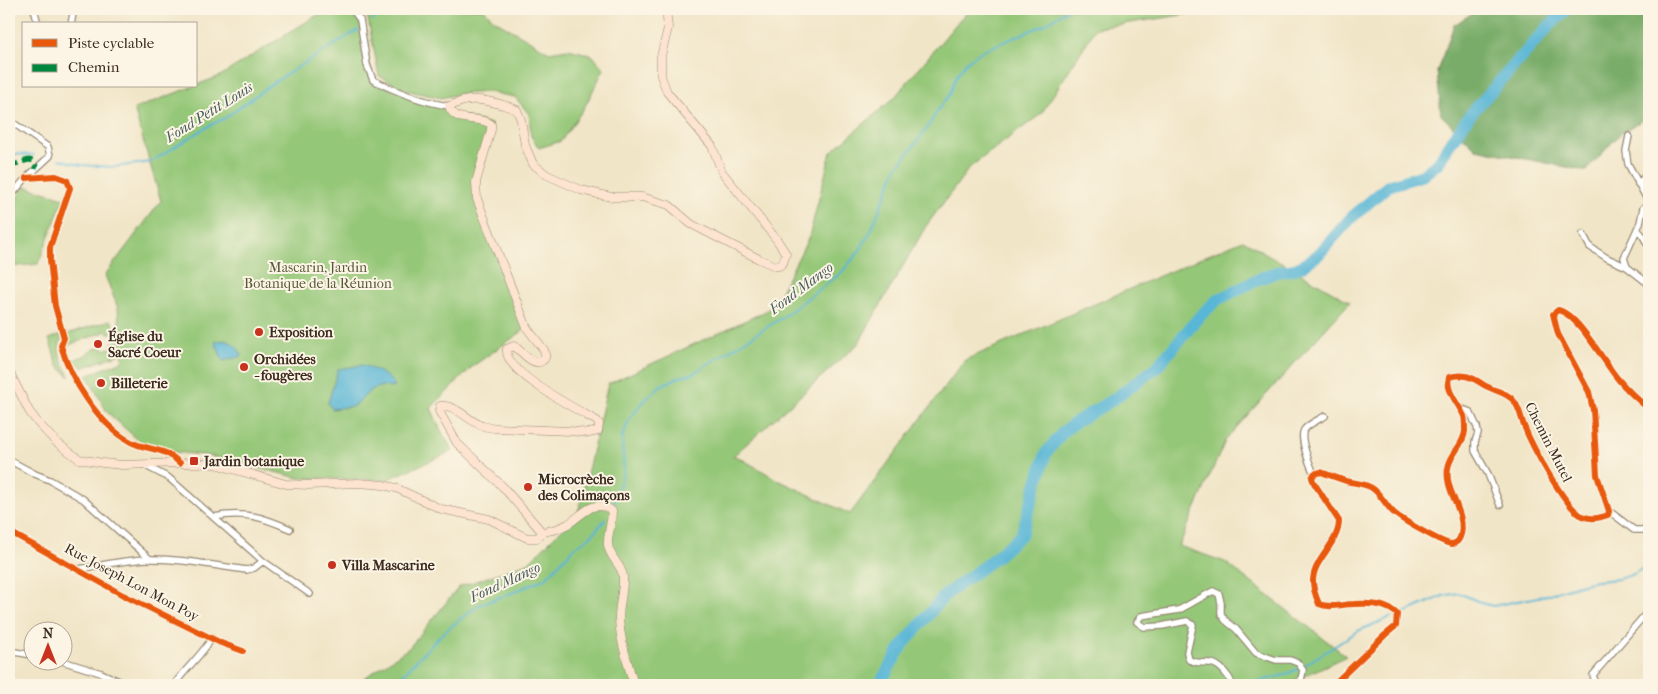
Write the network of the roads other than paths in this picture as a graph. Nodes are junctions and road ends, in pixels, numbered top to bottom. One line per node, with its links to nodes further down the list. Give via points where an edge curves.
1 (34, 9): 5 (street)
2 (74, 9): 6 (street)
3 (352, 9): 7 (street, via 360,20 367,65 373,80 433,104)
4 (666, 9): 7 (main road, via 668,28 661,56 661,76 667,92 712,146 722,172 777,240 786,254 784,263 779,266 692,224 668,205 642,197 611,197 581,190 547,175 533,164 517,110 477,100)
5 (37, 22)
6 (71, 22)
7 (449, 106): 34 (main road, via 456,117 491,124 476,182 477,199 527,328 546,354 545,359 536,363 514,346 506,349 509,360 523,375 599,424 598,431 589,434 495,428 483,426 455,409 440,406 439,411 457,442 503,487)
8 (9, 120): 11 (street, via 48,147 50,156)
9 (1629, 136): 12 (street, via 1628,164)
10 (1649, 172): 12 (street)
11 (26, 178): 13 (street); 25 (street, via 56,176 67,180 70,188 50,247 50,260 55,306 63,329 61,346 72,373 94,410 112,429 131,442 169,454)
12 (1638, 184): 14 (street)
13 (9, 198)
14 (1649, 203): 15 (street, via 1643,208)
15 (1637, 229): 17 (street); 18 (street, via 1624,258)
16 (1583, 234): 18 (street, via 1590,247)
17 (1649, 247)
18 (1626, 267): 19 (street)
19 (1649, 284)
20 (9, 371): 26 (main road, via 38,423 79,459)
21 (1460, 408): 27 (street, Chemin Mutel, via 1465,434 1448,467 1449,485 1463,526 1461,538 1456,543 1440,540 1394,513 1373,488 1321,472); 28 (street, via 1470,412 1477,427 1476,451); 29 (street, Chemin Mutel, via 1448,382 1449,377 1458,374 1470,376 1507,395 1514,400 1542,461 1568,502 1581,515 1592,519 1608,515)
22 (1649, 409): 29 (street, via 1617,378 1595,345 1563,311 1553,314 1558,334 1589,392 1597,475)
23 (1324, 416): 27 (street, via 1303,432)
24 (9, 460): 36 (street, via 83,499)
25 (180, 463): 26 (main road); 34 (main road, via 215,464 286,484 383,485 441,509 489,519 527,538 538,538)
26 (142, 464): 30 (street, via 169,478)
27 (1314, 474): 51 (street, via 1314,483 1339,521 1339,528 1314,575 1319,604 1326,607 1356,603 1381,606 1397,614 1396,626)
28 (1500, 505)
29 (1609, 511): 33 (street, via 1634,530)
30 (214, 517): 32 (street, via 231,514 266,518); 37 (street)
31 (9, 521): 35 (main road)
32 (290, 529)
33 (1649, 530)
34 (542, 532): 48 (main road, via 568,523 589,508 606,506 612,511 608,543 612,558 623,576 621,637)
35 (10, 533): 38 (street, Rue Joseph Lon Mon Poy)
36 (150, 559): 37 (street, via 247,570); 38 (street, via 126,560)
37 (263, 562): 39 (street)
38 (79, 570): 41 (street, Rue Joseph Lon Mon Poy)
39 (310, 594)
40 (1649, 610): 52 (street, via 1593,675)
41 (212, 638): 43 (street, Rue Joseph Lon Mon Poy); 47 (street)
42 (9, 651): 44 (street)
43 (243, 651)
44 (22, 653)
45 (72, 664): 46 (street)
46 (128, 685)
47 (174, 685)
48 (634, 685)
49 (1233, 685): 50 (street, via 1211,662 1189,660 1187,652 1193,625 1188,621 1144,627 1137,622 1141,616 1178,610 1213,591 1219,594 1221,614 1225,620 1256,653 1298,663 1303,670)
50 (1300, 685)
51 (1333, 685)
52 (1596, 685)

